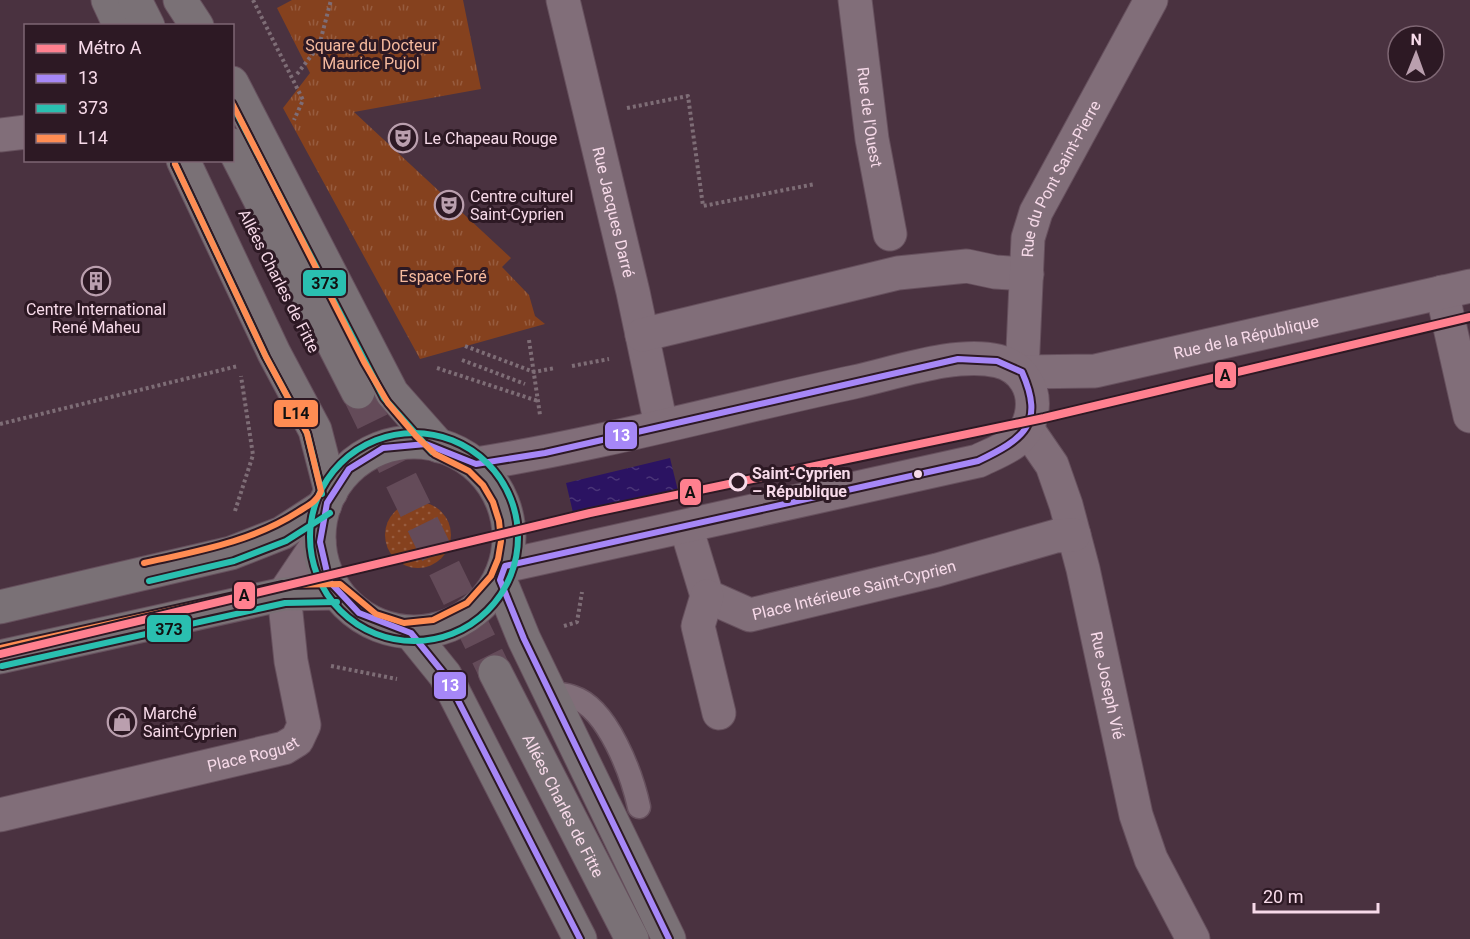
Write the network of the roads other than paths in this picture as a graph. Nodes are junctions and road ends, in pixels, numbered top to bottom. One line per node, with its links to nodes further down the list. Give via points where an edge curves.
1 (108, 0): 8 (main road)
2 (135, 0): 9 (main road)
3 (168, 0): 10 (main road)
4 (180, 0): 11 (main road)
5 (563, 0): 21 (street, Rue Jacques Darré)
6 (855, 0): 18 (street, Rue de l'Ouest, via 872,139)
7 (1151, 0): 19 (street, Rue du Pont Saint-Pierre, via 1036,212 1029,238)
8 (119, 24)
9 (147, 24)
10 (177, 24)
11 (196, 24)
12 (234, 87): 26 (main road, via 392,393)
13 (24, 132): 14 (street)
14 (0, 135)
15 (234, 149): 17 (main road, Allées Charles de Fitte, via 350,397)
16 (184, 162): 28 (main road, via 274,353 315,430)
17 (217, 162)
18 (890, 234)
19 (1027, 274): 21 (street, via 967,266 898,273); 22 (street, Rue du Pont Saint-Pierre)
20 (1456, 289): 22 (street, Rue de la République, via 1095,371); 23 (street)
21 (642, 334): 24 (street, Rue Jacques Darré)
22 (1022, 372): 24 (street, via 997,361 958,359); 25 (street, via 1031,397)
23 (1470, 416)
24 (661, 425): 27 (street, via 545,453)
25 (1028, 430): 29 (street, via 1017,441 978,461); 30 (street, Rue Joseph Vié, via 1052,465)
26 (439, 446): 27 (main road); 28 (main road, via 415,442 374,451 342,474)
27 (476, 464): 32 (main road, via 504,504 510,535)
28 (328, 498): 31 (main road); 36 (main road, via 282,533 231,553)
29 (686, 527): 32 (street); 35 (street)
30 (1074, 535): 35 (street, Place Intérieure Saint-Cyprien, via 1056,536 937,570 750,615); 47 (street, Rue Joseph Vié, via 1136,815 1151,859)
31 (319, 542): 33 (main road, via 327,577); 34 (street)
32 (502, 573): 37 (main road, via 484,602 463,619 438,630); 39 (main road)
33 (337, 592): 34 (main road); 37 (main road, via 351,609 369,621)
34 (284, 594): 38 (main road); 42 (street, Place Roguet, via 291,661 304,725 297,740 284,748)
35 (707, 596): 40 (street, via 698,627)
36 (0, 607)
37 (411, 633): 43 (main road, via 445,675)
38 (0, 657)
39 (550, 692): 41 (lane, via 576,697 607,726 632,777); 46 (main road)
40 (719, 712)
41 (639, 807)
42 (0, 815)
43 (580, 939)
44 (612, 939): 45 (main road, Allées Charles de Fitte, via 487,676)
45 (632, 939)
46 (669, 939)
47 (1193, 939)

